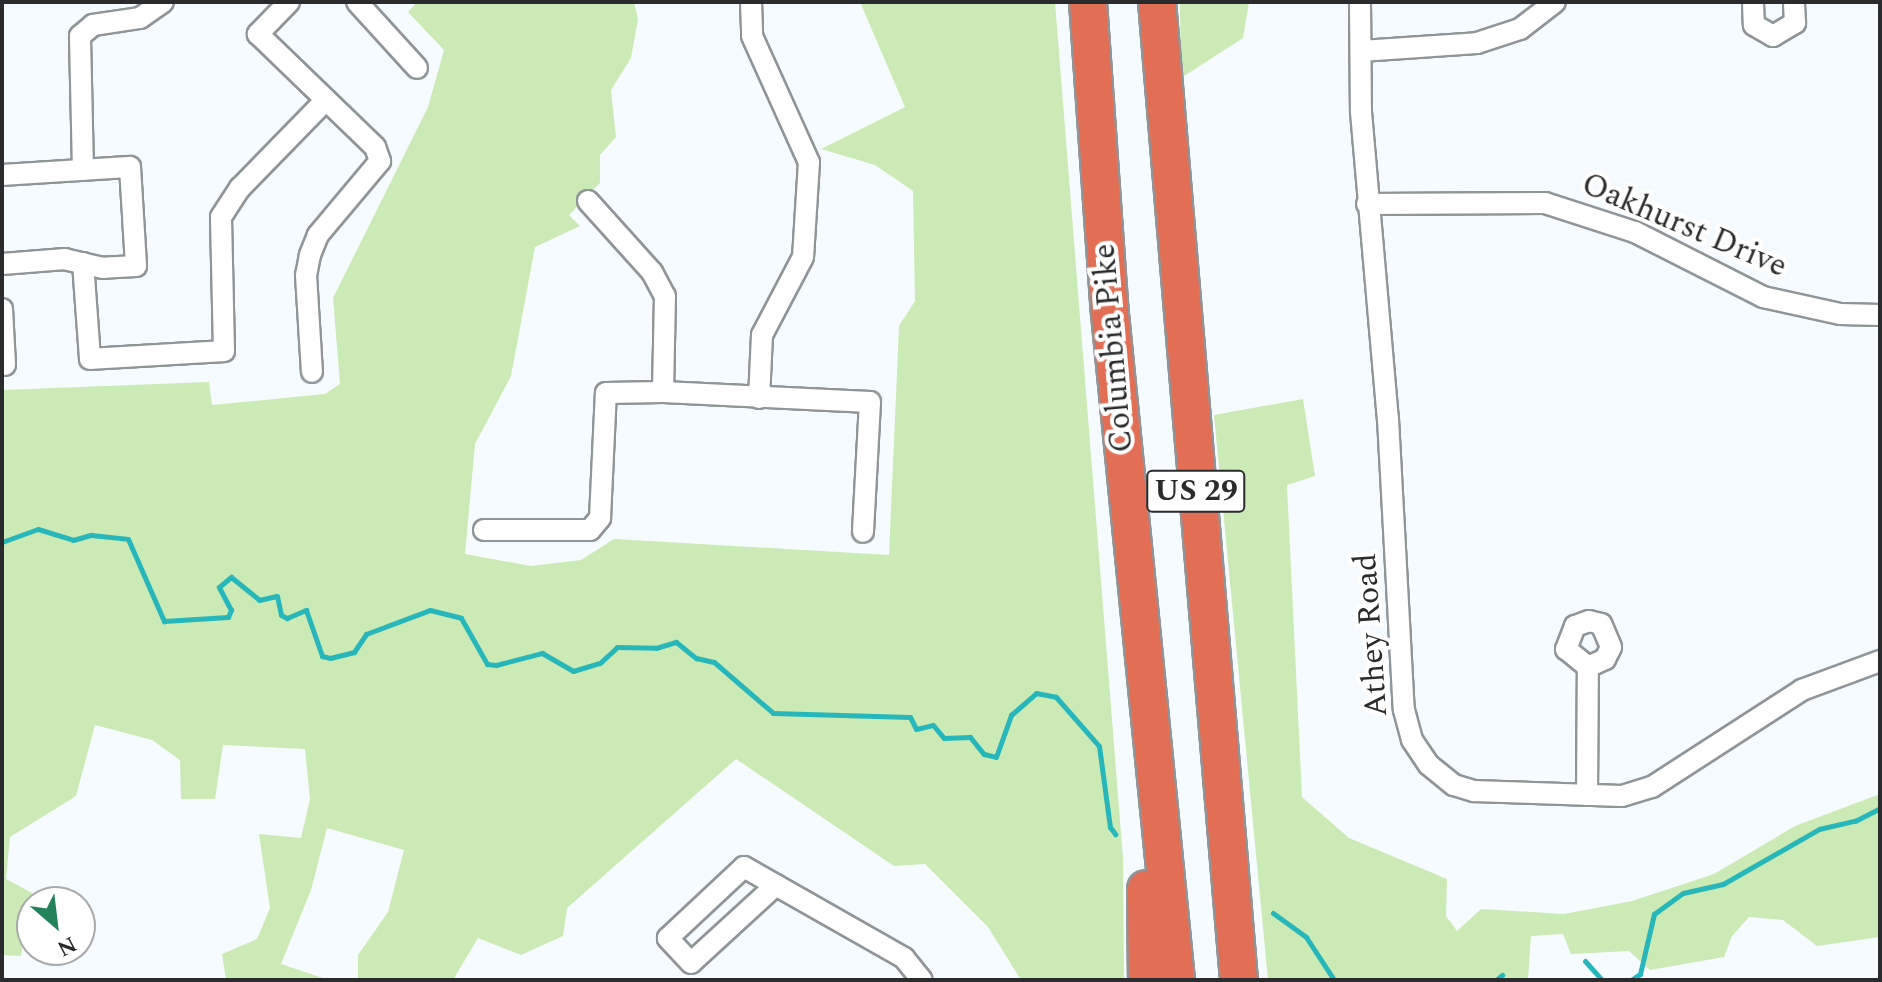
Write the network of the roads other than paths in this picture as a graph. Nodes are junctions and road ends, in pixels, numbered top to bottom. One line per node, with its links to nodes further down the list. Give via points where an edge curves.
1 (163, 2): 14 (street, via 126,23 93,25 80,36)
2 (289, 2): 13 (street, via 258,34)
3 (357, 2): 12 (street)
4 (751, 2): 25 (street, via 752,36 807,152 809,172 803,257 762,335)
5 (1088, 2): 28 (highway, Columbia Pike / US 29)
6 (1157, 2): 36 (highway, US 29)
7 (1360, 2): 11 (street, Athey Road)
8 (1555, 2): 11 (street, via 1520,29 1477,43)
9 (1753, 2): 10 (street, via 1754,25 1773,36 1795,23)
10 (1794, 2)
11 (1361, 51): 17 (street, Athey Road)
12 (417, 68)
13 (326, 100): 18 (street, via 240,188 221,217 224,351 90,359); 23 (street, via 375,147 380,161 318,235 310,255 306,275)
14 (83, 170): 15 (street); 18 (street, via 130,167 136,266)
15 (2, 175)
16 (588, 201): 24 (street, via 652,272 665,296)
17 (1367, 204): 21 (street, Oakhurst Drive, via 1545,203 1635,232 1763,297 1840,314); 31 (street, Athey Road, via 1388,419 1404,710 1412,740 1429,765 1454,785 1474,791)
18 (83, 263): 19 (street)
19 (2, 264)
20 (2, 309): 22 (street)
21 (1880, 315)
22 (5, 365)
23 (312, 372)
24 (663, 392): 25 (street); 26 (street, via 606,393 600,518 590,530)
25 (759, 398): 27 (street, via 870,402)
26 (484, 530)
27 (863, 532)
28 (1136, 583): 34 (highway); 35 (highway, Columbia Pike / US 29)
29 (1880, 661): 31 (street, Athey Road, via 1802,690 1652,787 1622,796)
30 (1588, 667): 31 (street)
31 (1587, 795)
32 (776, 885): 32 (street, via 744,867 668,938 691,963); 33 (street, via 904,958)
33 (922, 980)
34 (1147, 980)
35 (1176, 980)
36 (1239, 980)

